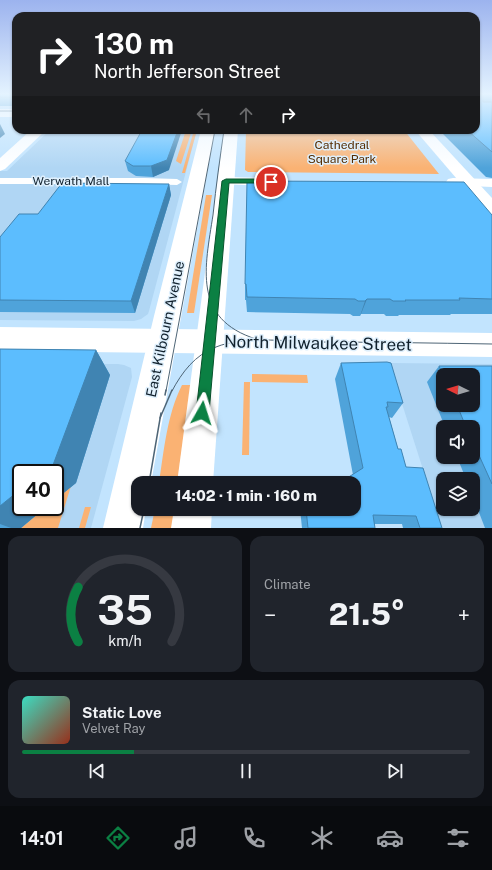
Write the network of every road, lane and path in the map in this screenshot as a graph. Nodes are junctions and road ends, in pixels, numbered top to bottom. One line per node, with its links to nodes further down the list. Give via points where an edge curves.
1 (35, 134): 5 (street)
2 (207, 134): 15 (street, East Kilbourn Avenue)
3 (231, 134): 7 (street)
4 (426, 134): 11 (street)
5 (0, 166)
6 (2, 181): 8 (street, Werwath Mall)
7 (226, 181): 9 (street); 16 (street)
8 (177, 182)
9 (282, 182)
10 (440, 182): 11 (street)
11 (468, 182): 12 (street); 13 (street)
12 (492, 183)
13 (492, 209)
14 (0, 339): 15 (street, North Milwaukee Street)
15 (162, 340): 16 (street, North Milwaukee Street); 20 (street, East Kilbourn Avenue)
16 (209, 341): 17 (street, North Milwaukee Street); 18 (street)
17 (492, 345)
18 (196, 476)
19 (192, 516): 21 (street)
20 (123, 528)
21 (191, 528)

